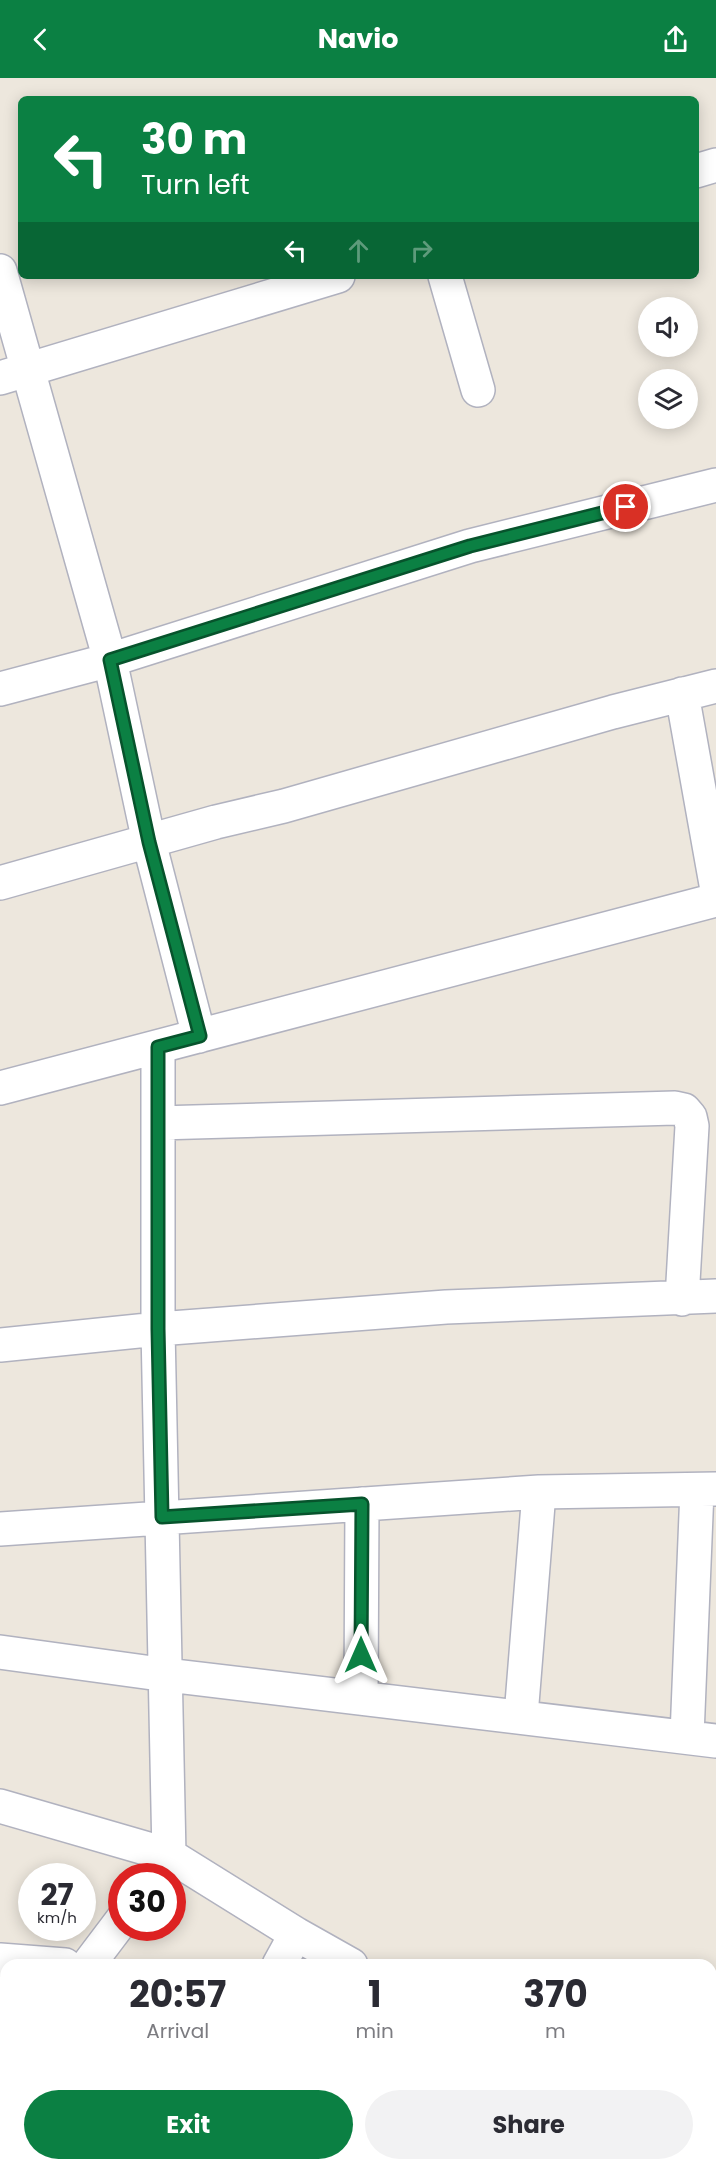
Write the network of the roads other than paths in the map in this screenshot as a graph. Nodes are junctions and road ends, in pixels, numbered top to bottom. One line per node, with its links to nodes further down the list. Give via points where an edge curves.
1 (716, 165): 2 (street)
2 (699, 170)
3 (0, 271): 6 (street)
4 (328, 279): 6 (street)
5 (446, 279): 7 (street)
6 (15, 374): 9 (street)
7 (478, 390)
8 (716, 485): 9 (street, via 470,546)
9 (110, 660): 11 (street); 13 (street)
10 (716, 686): 12 (street)
11 (0, 689)
12 (682, 694): 13 (street); 15 (street)
13 (149, 842): 14 (street); 17 (street)
14 (0, 883)
15 (716, 884)
16 (716, 900): 17 (street)
17 (200, 1036): 18 (street)
18 (158, 1047): 19 (street); 20 (street)
19 (0, 1088)
20 (158, 1123): 22 (street, via 684,1110 692,1126); 23 (street)
21 (716, 1296): 22 (street)
22 (682, 1299): 23 (street, via 446,1307)
23 (158, 1329): 24 (street); 28 (street)
24 (0, 1345)
25 (706, 1490): 26 (street); 34 (street)
26 (539, 1492): 27 (street); 33 (street)
27 (362, 1504): 28 (street); 32 (street)
28 (162, 1517): 29 (street); 31 (street)
29 (0, 1528)
30 (0, 1652): 31 (street)
31 (167, 1676): 32 (street); 37 (street)
32 (361, 1698): 33 (street)
33 (521, 1716): 34 (street)
34 (701, 1738)
35 (0, 1806): 36 (street)
36 (153, 1863)
37 (161, 1863)
38 (186, 1879): 39 (street)
39 (296, 1934): 42 (street); 43 (street)
40 (108, 1939): 41 (street)
41 (93, 1959)
42 (282, 1959)
43 (340, 1959)

